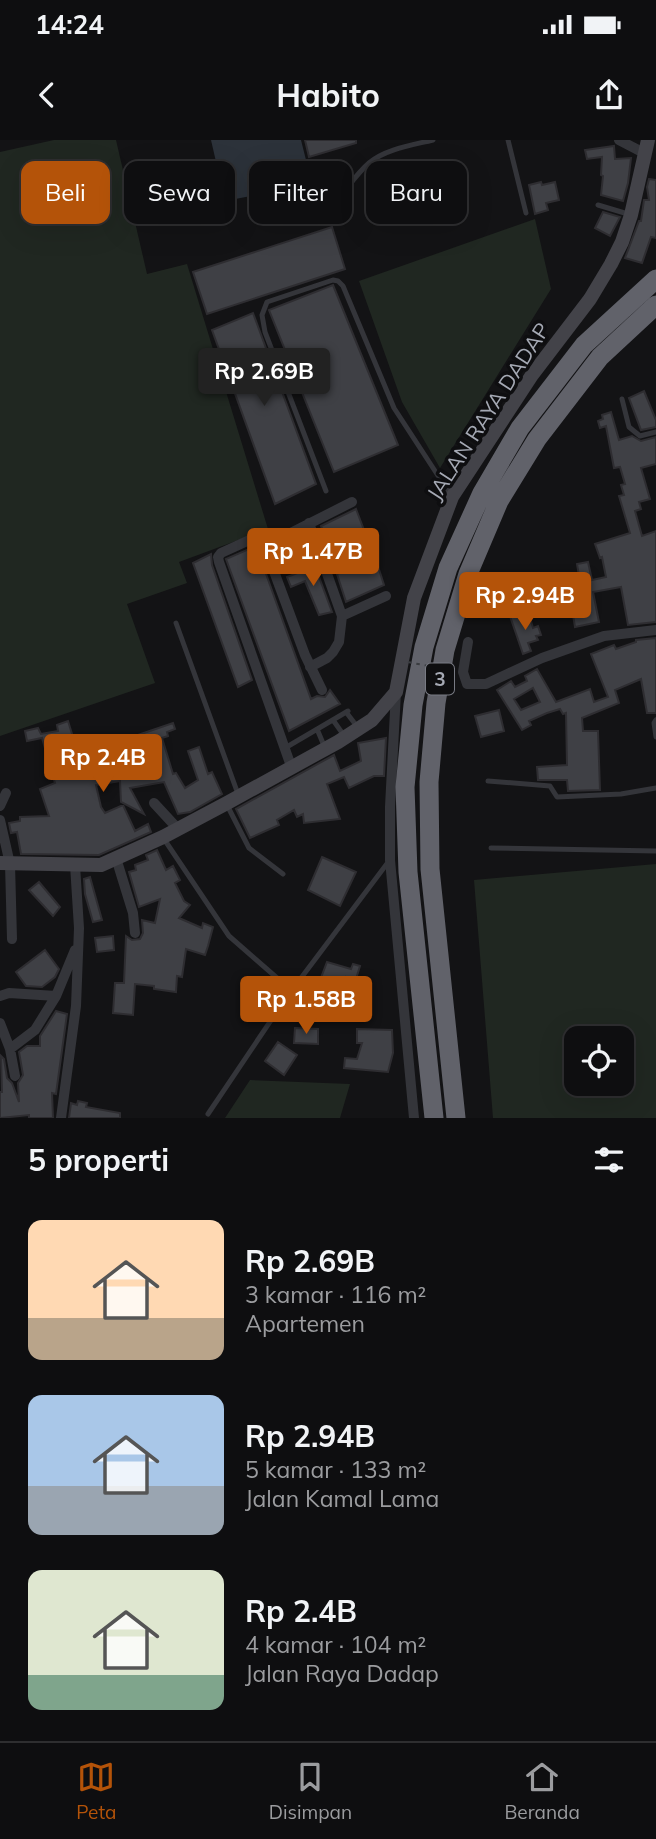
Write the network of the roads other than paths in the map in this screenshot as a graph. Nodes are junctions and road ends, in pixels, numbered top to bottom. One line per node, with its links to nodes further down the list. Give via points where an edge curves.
1 (433, 140): 5 (lane, via 374,159)
2 (508, 140): 7 (lane)
3 (619, 140): 4 (street)
4 (646, 146): 8 (main road, JALAN RAYA DADAP)
5 (352, 184)
6 (598, 205): 8 (lane)
7 (526, 213)
8 (631, 215): 14 (main road, JALAN RAYA DADAP, via 617,253 590,299 532,375)
9 (656, 279): 65 (highway, 3, via 584,345 520,428 482,493 448,568 424,647 405,787 408,872)
10 (656, 305): 66 (highway, 3, via 600,357 537,439 499,501 468,574 445,650 429,782 430,869)
11 (622, 399): 12 (lane, via 629,427 640,436)
12 (656, 432)
13 (326, 491): 14 (lane, via 262,315 267,302 333,280 343,286 394,408)
14 (452, 497): 27 (main road, JALAN RAYA DADAP, via 414,598)
15 (352, 502): 16 (street)
16 (309, 523): 17 (street); 19 (street)
17 (265, 545): 25 (street); 34 (street, via 256,537 218,557)
18 (372, 550): 19 (street)
19 (326, 570): 21 (street)
20 (386, 596): 21 (street)
21 (342, 616): 25 (street, via 333,652)
22 (176, 623): 40 (lane, via 228,770)
23 (656, 630): 24 (street, via 604,636 486,684 467,684 463,672)
24 (468, 642)
25 (310, 667): 26 (street)
26 (322, 690)
27 (396, 692): 31 (main road, JALAN RAYA DADAP); 49 (street)
28 (333, 720): 30 (lane); 31 (lane, via 347,711); 32 (lane)
29 (656, 720): 33 (lane)
30 (317, 729): 34 (lane); 35 (lane)
31 (359, 729): 32 (main road, JALAN RAYA DADAP)
32 (345, 737): 35 (main road, JALAN RAYA DADAP)
33 (656, 737)
34 (285, 747): 36 (street)
35 (326, 748): 36 (main road, JALAN RAYA DADAP)
36 (291, 766): 40 (main road, JALAN RAYA DADAP)
37 (488, 781): 38 (lane, via 551,786 557,797)
38 (656, 788)
39 (6, 793): 42 (street)
40 (233, 800): 44 (main road, JALAN RAYA DADAP); 52 (lane, via 249,848)
41 (154, 803): 44 (street)
42 (0, 806)
43 (0, 820): 50 (street)
44 (178, 829): 45 (main road, JALAN RAYA DADAP)
45 (163, 837): 48 (main road, JALAN RAYA DADAP); 56 (lane, via 229,936)
46 (491, 848): 47 (lane)
47 (656, 851)
48 (116, 858): 51 (main road, JALAN RAYA DADAP, via 101,865); 53 (street)
49 (390, 860): 56 (lane); 64 (street)
50 (5, 864): 51 (main road, JALAN RAYA DADAP); 54 (street)
51 (75, 865): 55 (street)
52 (283, 874)
53 (135, 933)
54 (12, 939)
55 (78, 941): 58 (street); 63 (street, via 76,1006)
56 (292, 991): 62 (lane)
57 (0, 996): 58 (street)
58 (56, 996): 60 (street, via 34,1030)
59 (0, 1023): 60 (street)
60 (10, 1049): 61 (street)
61 (15, 1076)
62 (208, 1114)
63 (61, 1118)
64 (414, 1118)
65 (434, 1118)
66 (456, 1118)

